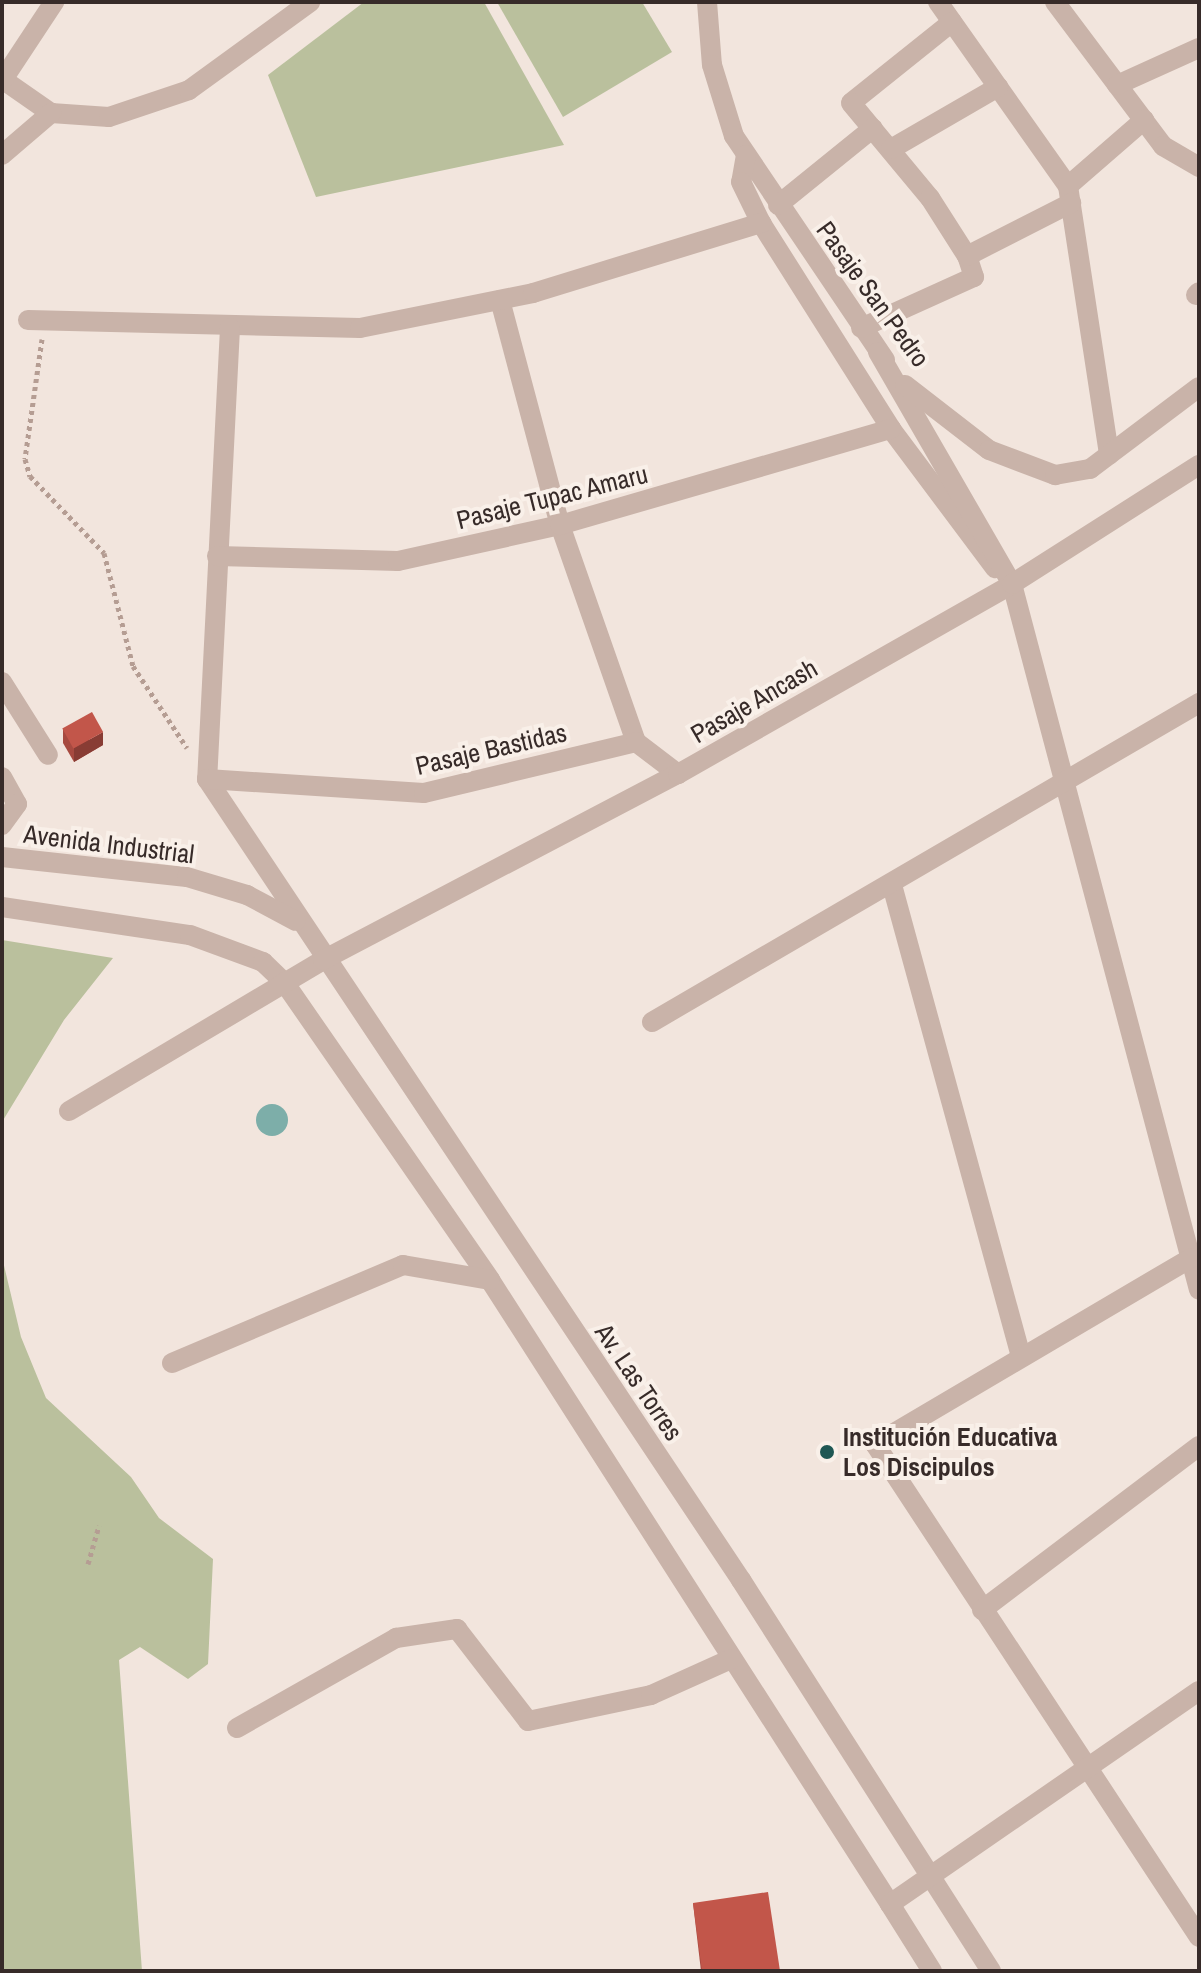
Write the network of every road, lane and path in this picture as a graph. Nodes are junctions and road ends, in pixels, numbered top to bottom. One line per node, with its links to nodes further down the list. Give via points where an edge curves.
1 (54, 2): 8 (street)
2 (310, 2): 11 (street, via 218,72 162,102 109,117)
3 (707, 2): 16 (street, Pasaje San Pedro, via 717,87)
4 (938, 2): 6 (street)
5 (1055, 2): 9 (street)
6 (952, 22): 10 (street); 13 (street, via 851,103)
7 (1199, 48): 9 (street)
8 (2, 80): 11 (street)
9 (1117, 85): 12 (street)
10 (998, 87): 14 (street); 18 (street)
11 (51, 113): 15 (street)
12 (1144, 120): 17 (street, via 1163,146); 18 (street)
13 (873, 128): 14 (street); 19 (street)
14 (891, 149): 21 (street)
15 (2, 155)
16 (746, 155): 19 (street, Pasaje San Pedro); 20 (street, via 741,182)
17 (1199, 167)
18 (1069, 194): 21 (street); 29 (street)
19 (778, 205): 25 (street, Pasaje San Pedro)
20 (761, 223): 22 (street); 28 (street)
21 (967, 256): 25 (street, via 974,277)
22 (500, 300): 24 (street, via 360,328); 31 (street)
23 (36, 320): 24 (street); 40 (path, via 25,459 30,476 104,553 133,666)
24 (230, 328): 32 (street)
25 (861, 328): 26 (street, Pasaje San Pedro)
26 (878, 352): 29 (street, Pasaje San Pedro, via 953,428 1024,468 1055,475 1090,469); 33 (street)
27 (1199, 387): 29 (street, Pasaje San Pedro)
28 (891, 429): 31 (street, Pasaje Tupac Amaru); 33 (street, via 966,538)
29 (1109, 455)
30 (1199, 465): 33 (street, Pasaje Ancash)
31 (560, 525): 32 (street, Pasaje Tupac Amaru, via 384,563); 36 (street)
32 (217, 556): 40 (street)
33 (1012, 584): 38 (street, Pasaje Ancash); 41 (street)
34 (2, 682): 37 (street)
35 (1199, 703): 41 (street)
36 (636, 742): 38 (street); 40 (street, Pasaje Bastidas, via 424,793)
37 (48, 755)
38 (678, 774): 47 (street, Pasaje Ancash)
39 (2, 777): 42 (street, via 17,804)
40 (207, 779): 46 (street, Av. Las Torres)
41 (1068, 781): 44 (street); 51 (street)
42 (2, 825)
43 (2, 857): 46 (street, Avenida Industrial, via 187,877 247,895)
44 (892, 885): 49 (street); 54 (street)
45 (2, 907): 48 (street, via 190,935 263,962)
46 (298, 921): 47 (street, Av. Las Torres)
47 (323, 960): 48 (street, Pasaje Ancash); 64 (street, Av. Las Torres, via 741,1580)
48 (284, 982): 50 (street, Pasaje Ancash); 52 (street)
49 (652, 1022)
50 (69, 1111)
51 (1191, 1258): 53 (street); 54 (street)
52 (490, 1280): 55 (street, via 403,1265); 60 (street)
53 (1199, 1290)
54 (1020, 1353): 59 (street, via 875,1444)
55 (172, 1363)
56 (1199, 1446): 59 (street)
57 (99, 1526): 58 (path)
58 (88, 1564)
59 (982, 1610): 63 (street)
60 (731, 1659): 62 (street, via 651,1695 528,1721 457,1629 396,1638); 65 (street)
61 (1199, 1691): 63 (street)
62 (237, 1728)
63 (1089, 1766): 64 (street); 66 (street)
64 (929, 1877): 65 (street); 68 (street, Av. Las Torres)
65 (890, 1904): 67 (street)
66 (1199, 1937)
67 (932, 1971)
68 (991, 1971)

